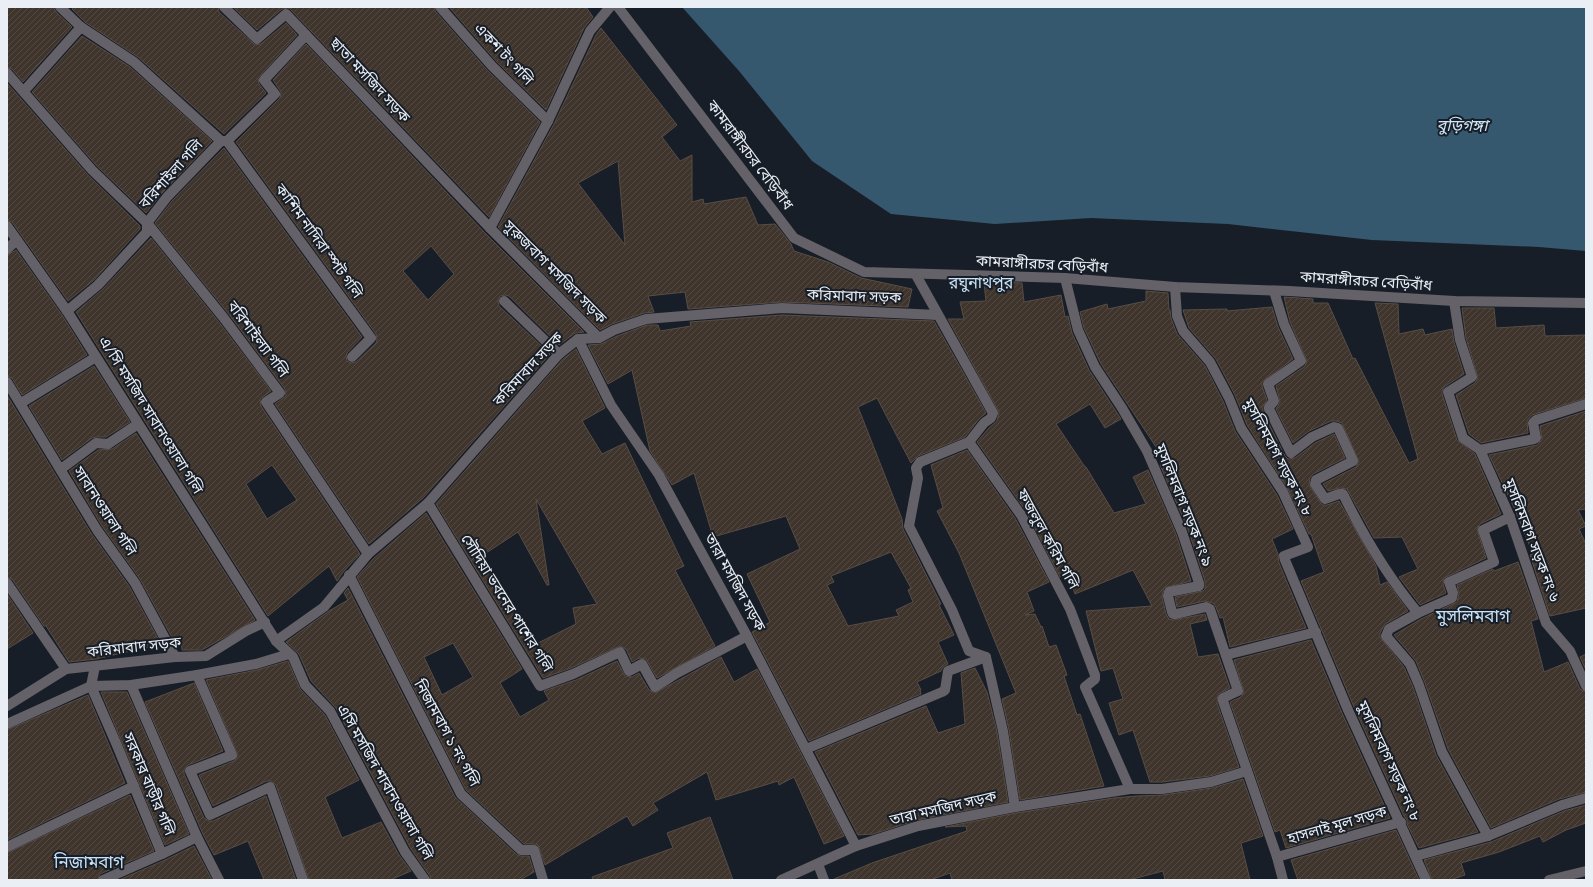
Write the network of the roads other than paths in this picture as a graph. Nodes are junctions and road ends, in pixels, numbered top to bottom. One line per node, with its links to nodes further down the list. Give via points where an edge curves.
1 (60, 7): 7 (street)
2 (224, 7): 6 (street, ছাতা মসজিদ সড়ক, via 257,39)
3 (440, 7): 11 (street, একশ টং গলি, via 492,66)
4 (610, 7): 11 (street, via 590,31)
5 (618, 7): 18 (street, কামরাঙ্গীরচর বেড়িবাঁধ, via 794,238 864,272)
6 (284, 10): 8 (street, ছাতা মসজিদ সড়ক)
7 (81, 27): 10 (street); 12 (street, via 134,62)
8 (306, 34): 12 (street, বরিশাইলা গলি, via 264,80 276,94); 15 (street, ছাতা মসজিদ সড়ক)
9 (7, 73): 10 (street, বরিশাইলা গলি)
10 (24, 91): 13 (street, বরিশাইলা গলি, via 92,170)
11 (548, 121): 15 (street)
12 (224, 141): 13 (street, বরিশাইলা গলি, via 167,197); 31 (street, কাশিম নাদিরা স্পট গলি, via 371,338)
13 (147, 224): 25 (street, via 147,232 98,285); 41 (street, বরিশাইল্যা গলি, via 223,316 280,393 266,402)
14 (7, 226): 16 (street, এ/সি মসজিদ সাবানওয়ালা গলি)
15 (490, 228): 27 (street, সুরুজবাগ মসজিদ সড়ক)
16 (17, 240): 17 (street); 25 (street, এ/সি মসজিদ সাবানওয়ালা গলি)
17 (7, 249)
18 (916, 275): 19 (street, কামরাঙ্গীরচর বেড়িবাঁধ); 26 (street)
19 (1065, 278): 20 (street, কামরাঙ্গীরচর বেড়িবাঁধ); 50 (street, মুসলিমবাগ সড়ক নং ৯, via 1078,330 1095,367 1147,451 1182,532 1199,583 1196,587 1168,593 1172,612 1173,614 1208,608)
20 (1175, 288): 21 (street, কামরাঙ্গীরচর বেড়িবাঁধ); 46 (street, মুসলিমবাগ সড়ক নং ৮, via 1177,316 1183,331 1210,362 1230,398 1241,428 1283,492 1308,547 1284,556)
21 (1274, 291): 23 (street, কামরাঙ্গীরচর বেড়িবাঁধ); 44 (street, via 1284,324 1301,361 1268,384 1274,401 1269,409 1291,453 1312,438 1334,427 1338,428 1353,461 1316,480 1315,484 1325,499 1343,494 1365,538 1402,594)
22 (504, 301): 29 (street)
23 (1454, 301): 24 (street, কামরাঙ্গীরচর বেড়িবাঁধ); 37 (street, via 1460,340 1472,377 1448,392 1463,438)
24 (1586, 303)
25 (67, 311): 30 (street, এ/সি মসজিদ সাবানওয়ালা গলি)
26 (938, 315): 27 (street, করিমাবাদ সড়ক, via 782,308 646,319); 36 (street, via 992,413 992,418 984,423)
27 (599, 338): 28 (street, করিমাবাদ সড়ক)
28 (578, 339): 29 (street, করিমাবাদ সড়ক); 47 (street, তারা মসজিদ সড়ক, via 611,406 659,475)
29 (559, 354): 39 (street, করিমাবাদ সড়ক)
30 (96, 357): 33 (street); 35 (street, এ/সি মসজিদ সাবানওয়ালা গলি)
31 (352, 357)
32 (7, 382): 33 (street, সাবানওয়ালা গলি)
33 (21, 403): 38 (street, সাবানওয়ালা গলি)
34 (1586, 404): 37 (street, via 1536,420 1534,439)
35 (138, 424): 38 (street, via 108,444 96,443); 45 (street, এ/সি মসজিদ সাবানওয়ালা গলি)
36 (969, 442): 52 (street, via 920,462 916,468 918,478 909,526 952,610 969,652); 64 (street, ফজলুল করিম গলি, via 1021,515 1070,609 1095,675 1095,679 1085,687)
37 (1480, 450): 40 (street, মুসলিমবাগ সড়ক নং ৬)
38 (60, 469): 51 (street, সাবানওয়ালা গলি, via 97,530 135,583)
39 (428, 503): 41 (street, করিমাবাদ সড়ক); 47 (street, সৌদিয়া ভবনের পাশের গলি, via 540,686 620,652 629,671 642,664 655,687)
40 (1510, 517): 44 (street, via 1483,530 1494,562 1449,582 1452,598); 58 (street, মুসলিমবাগ সড়ক নং ৬, via 1546,623 1570,652)
41 (368, 554): 42 (street, করিমাবাদ সড়ক)
42 (349, 575): 48 (street, করিমাবাদ সড়ক, via 324,607); 81 (street, নিজামবাগ ১ নং গলি, via 461,794 521,850 534,850)
43 (7, 583): 54 (street)
44 (1418, 613): 68 (street, via 1389,629 1386,636 1410,664 1442,752)
45 (265, 622): 48 (street, এসি মসজিদ শাবানওয়ালা গলি); 51 (street, করিমাবাদ সড়ক, via 246,630 206,656)
46 (1316, 632): 50 (street); 67 (street, মুসলিমবাগ সড়ক নং ৮, via 1348,710)
47 (747, 636): 61 (street, তারা মসজিদ সড়ক)
48 (276, 641): 49 (street, এসি মসজিদ শাবানওয়ালা গলি)
49 (289, 654): 55 (street, via 256,664); 80 (street, এসি মসজিদ শাবানওয়ালা গলি, via 293,657 305,685 330,711 405,852)
50 (1226, 655): 62 (street, মুসলিমবাগ সড়ক নং ৯, via 1238,691 1223,698 1223,701)
51 (175, 657): 53 (street, করিমাবাদ সড়ক)
52 (986, 657): 61 (street, via 948,671 945,690 942,692); 66 (street, তারা মসজিদ সড়ক, via 1003,731)
53 (95, 666): 54 (street, করিমাবাদ সড়ক); 57 (street)
54 (66, 670): 59 (street, করিমাবাদ সড়ক)
55 (197, 675): 56 (street); 79 (street, via 232,755 190,771 210,815 270,787)
56 (131, 685): 57 (street); 69 (street)
57 (91, 686): 60 (street); 63 (street, সরকার বাড়ীর গলি)
58 (1586, 686)
59 (7, 706)
60 (7, 724)
61 (806, 749): 70 (street, তারা মসজিদ সড়ক)
62 (1247, 771): 64 (street, via 1210,782 1162,789); 74 (street, হাসলাই মূল সড়ক)
63 (134, 786): 71 (street); 72 (street, সরকার বাড়ীর গলি)
64 (1130, 789): 66 (street, তারা মসজিদ সড়ক)
65 (1586, 798): 68 (street, via 1562,805)
66 (1015, 807): 70 (street, তারা মসজিদ সড়ক, via 918,826)
67 (1401, 822): 73 (street, মুসলিমবাগ সড়ক নং ৮); 74 (street, হাসলাই মূল সড়ক)
68 (1488, 836): 73 (street)
69 (197, 837): 72 (street, সরকার বাড়ীর গলি); 78 (street, সরকার বাড়ীর গলি)
70 (856, 846): 75 (street, তারা মসজিদ সড়ক)
71 (7, 848)
72 (162, 854): 77 (street)
73 (1416, 856): 85 (street, মুসলিমবাগ সড়ক নং ৮)
74 (1276, 857): 84 (street)
75 (818, 864): 82 (street, তারা মসজিদ সড়ক); 83 (street)
76 (1586, 871): 86 (street)
77 (103, 880)
78 (219, 880)
79 (303, 880)
80 (425, 880)
81 (543, 880)
82 (781, 880)
83 (824, 880)
84 (1283, 880)
85 (1426, 880)
86 (1549, 880)

